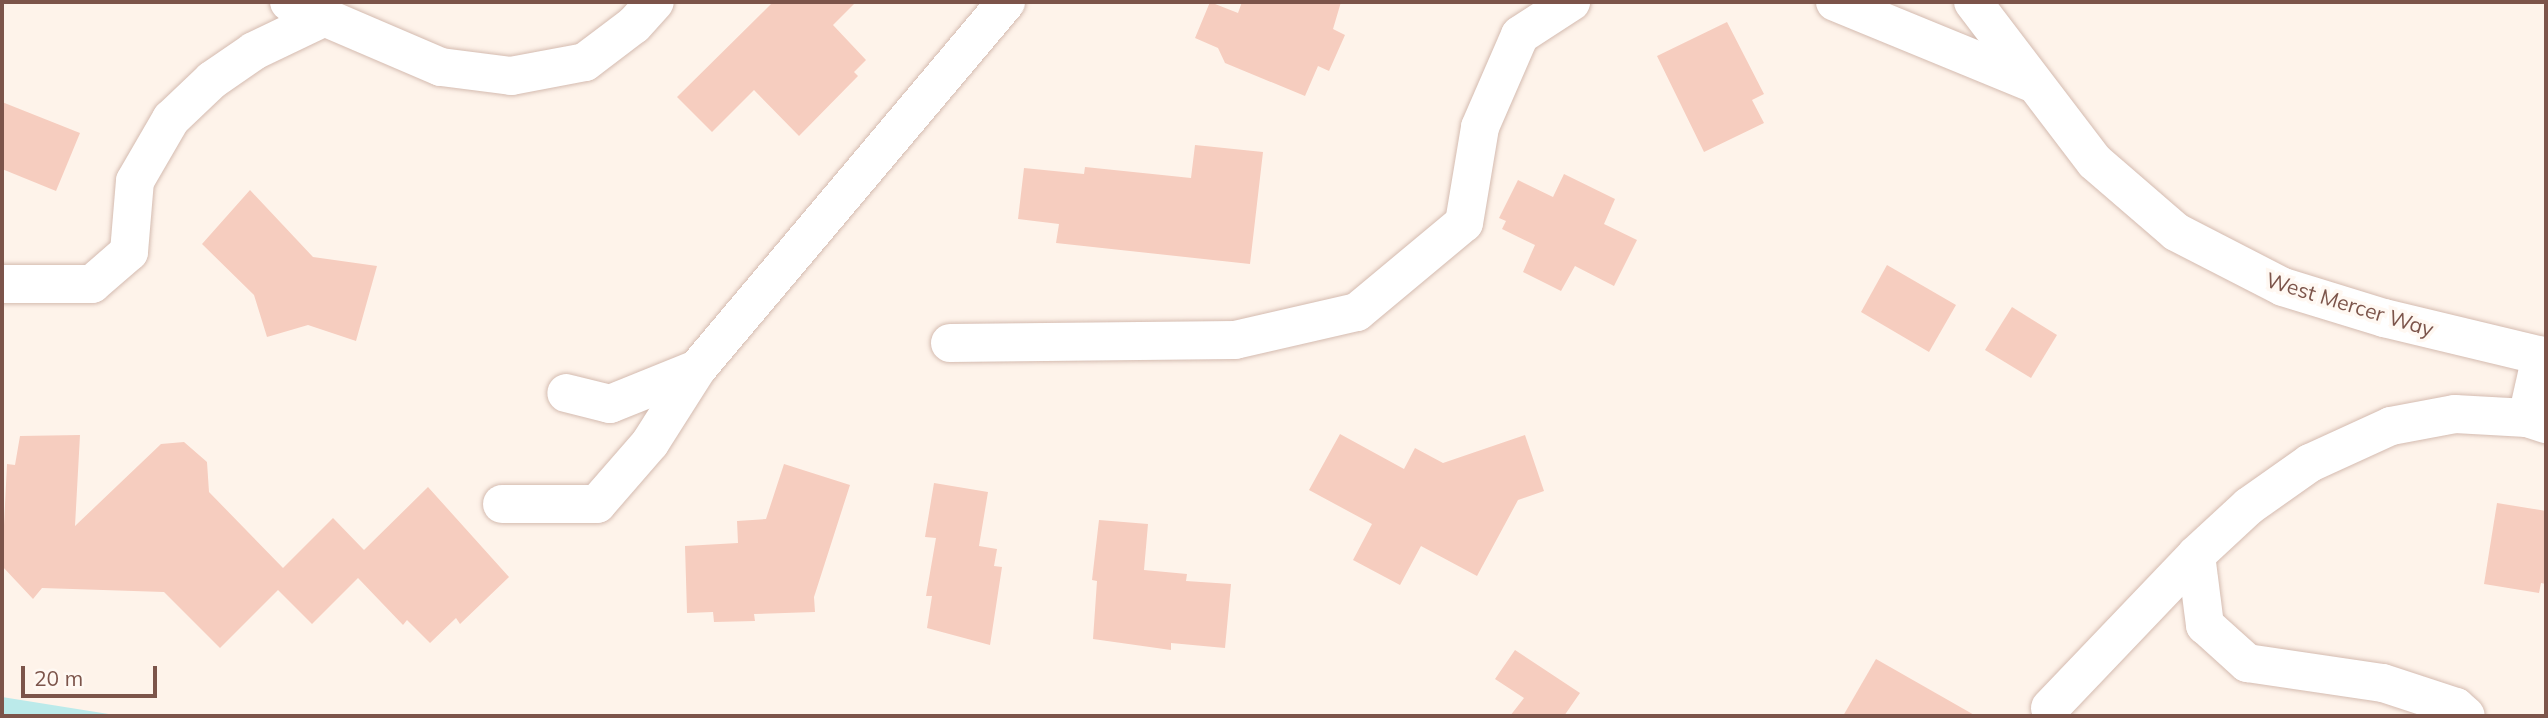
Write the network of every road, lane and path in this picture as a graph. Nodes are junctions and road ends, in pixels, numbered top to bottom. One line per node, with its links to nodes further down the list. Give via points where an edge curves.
1 (289, 2): 7 (street)
2 (655, 2): 7 (street, via 634,25 585,62 511,76 441,67)
3 (1006, 2): 12 (street)
4 (1571, 2): 10 (street, via 1520,35 1480,127 1464,223 1357,312 1235,340)
5 (1835, 2): 8 (street)
6 (1973, 2): 8 (street, West Mercer Way)
7 (325, 17): 9 (street, via 254,51 212,80 171,119 135,181 129,252 92,284)
8 (2030, 82): 11 (street, West Mercer Way, via 2095,162 2176,232 2222,259 2283,287 2384,318)
9 (2, 284)
10 (950, 343)
11 (2544, 357): 14 (street)
12 (697, 369): 13 (street, via 610,404); 15 (street, via 650,443 597,504)
13 (566, 393)
14 (2537, 421): 16 (street, via 2455,414 2391,426 2310,463 2249,506)
15 (502, 504)
16 (2196, 555): 17 (street); 18 (street, via 2205,625 2247,663 2383,683 2456,707)
17 (2050, 708)
18 (2466, 716)

